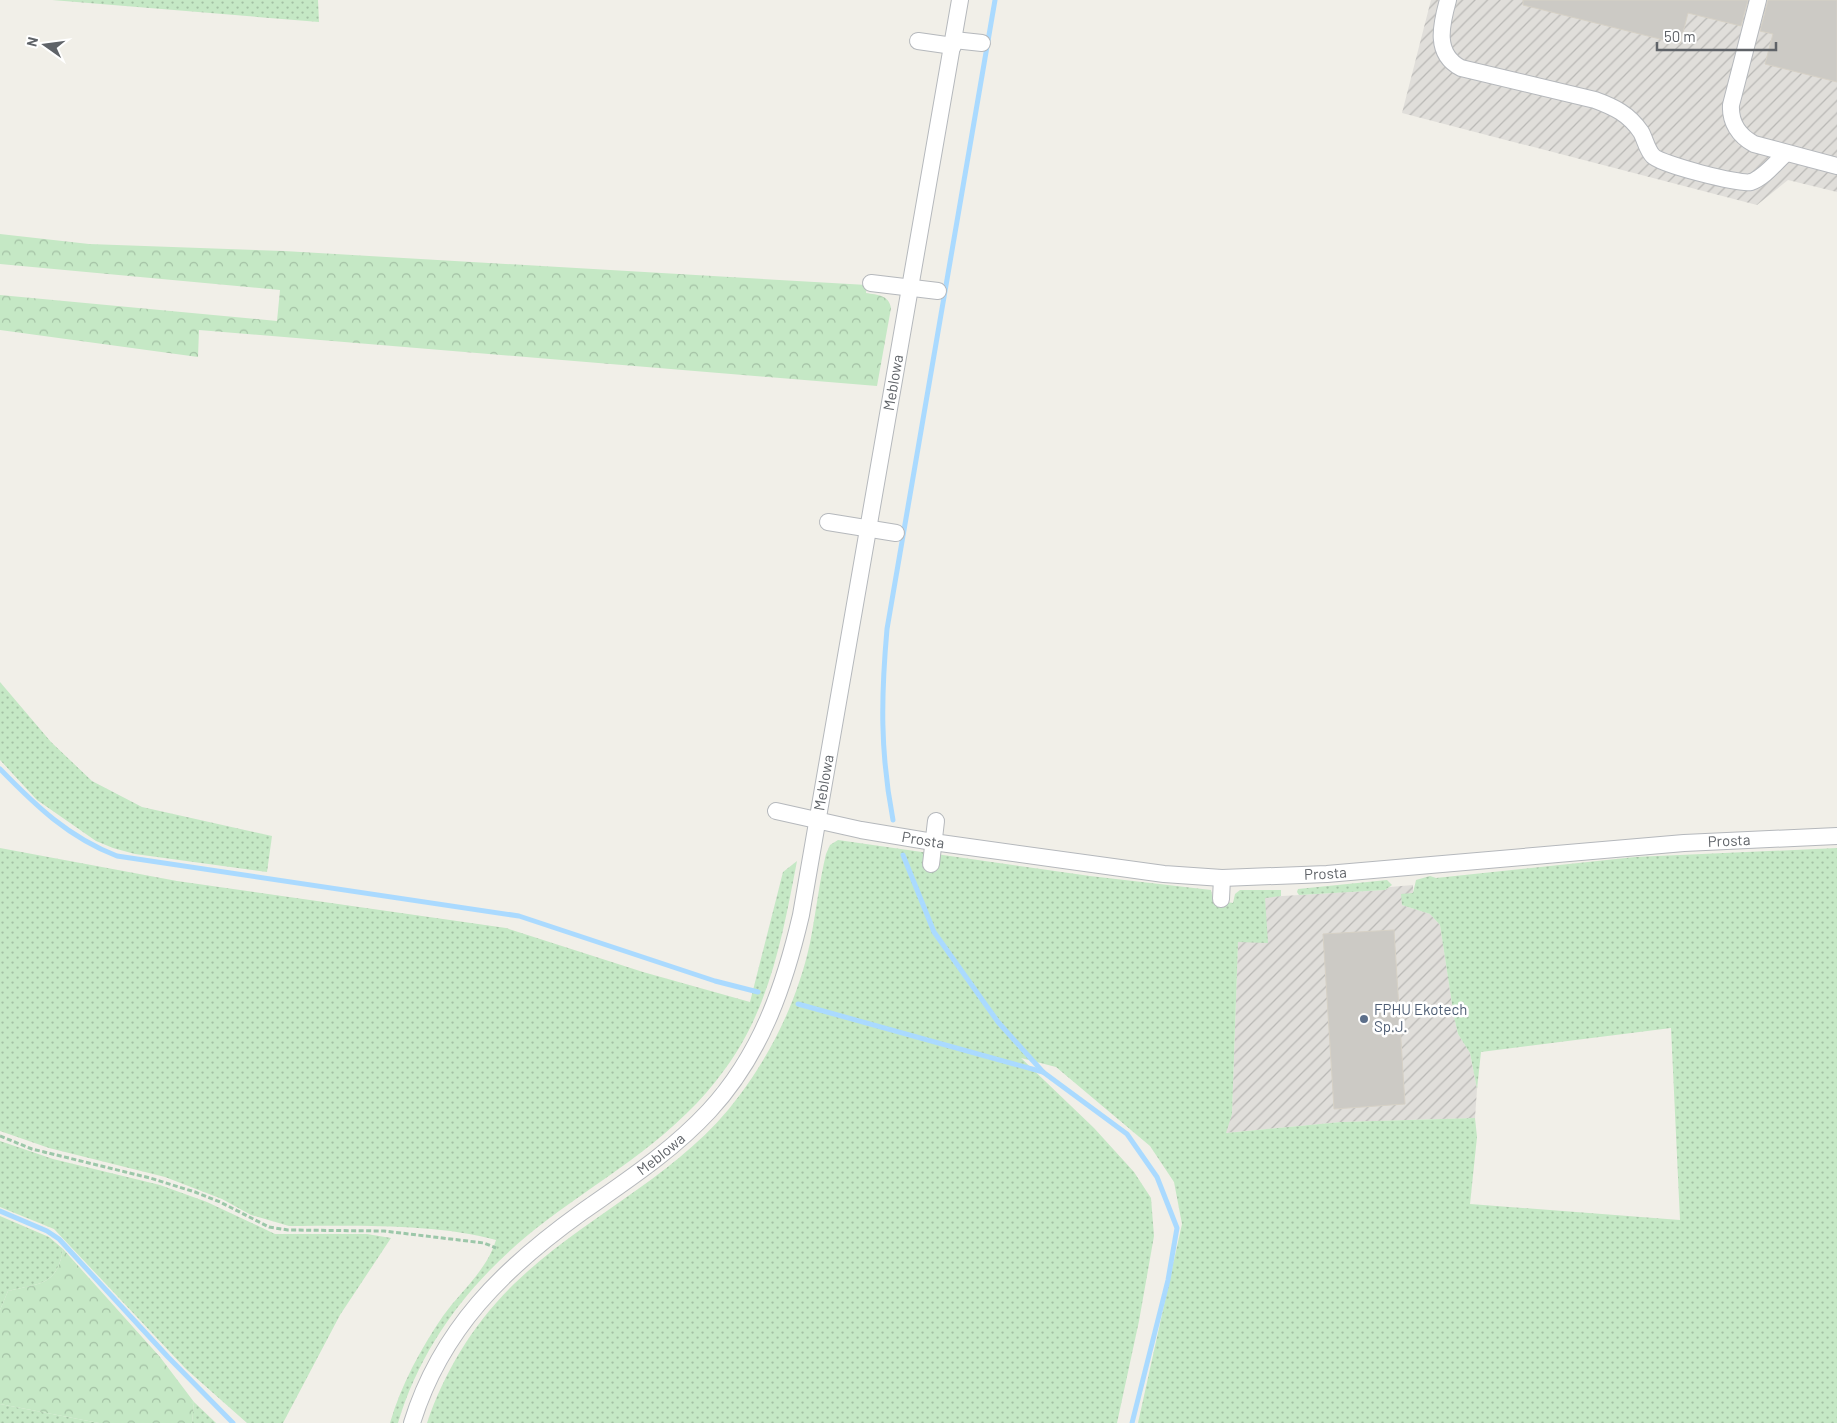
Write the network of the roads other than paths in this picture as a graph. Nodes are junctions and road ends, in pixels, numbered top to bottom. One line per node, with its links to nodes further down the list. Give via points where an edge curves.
1 (960, 0): 5 (street, Meblowa)
2 (1448, 0): 7 (street, via 1441,32 1445,56 1452,63 1614,107 1629,117 1655,158 1732,182 1747,183 1764,174)
3 (1758, 0): 7 (street, via 1731,104 1732,118 1738,131 1749,141)
4 (918, 41): 5 (street)
5 (953, 43): 6 (street); 10 (street, Meblowa)
6 (982, 43)
7 (1786, 152): 8 (street)
8 (1837, 166)
9 (871, 282): 10 (street)
10 (909, 287): 11 (street); 13 (street, Meblowa)
11 (938, 292)
12 (828, 522): 13 (street)
13 (867, 529): 14 (street); 16 (street, Meblowa)
14 (896, 533)
15 (776, 811): 16 (street, Prosta)
16 (817, 821): 19 (street, Prosta); 23 (street, Meblowa, via 801,915 784,983 765,1028 741,1071 710,1110 670,1148 548,1237 499,1279 461,1325 440,1358)
17 (936, 821): 19 (street)
18 (1837, 836): 21 (street, Prosta, via 1684,843 1318,874)
19 (934, 842): 20 (street); 21 (street, Prosta, via 1164,874)
20 (931, 864)
21 (1222, 878): 22 (street)
22 (1222, 899)
23 (412, 1423)

